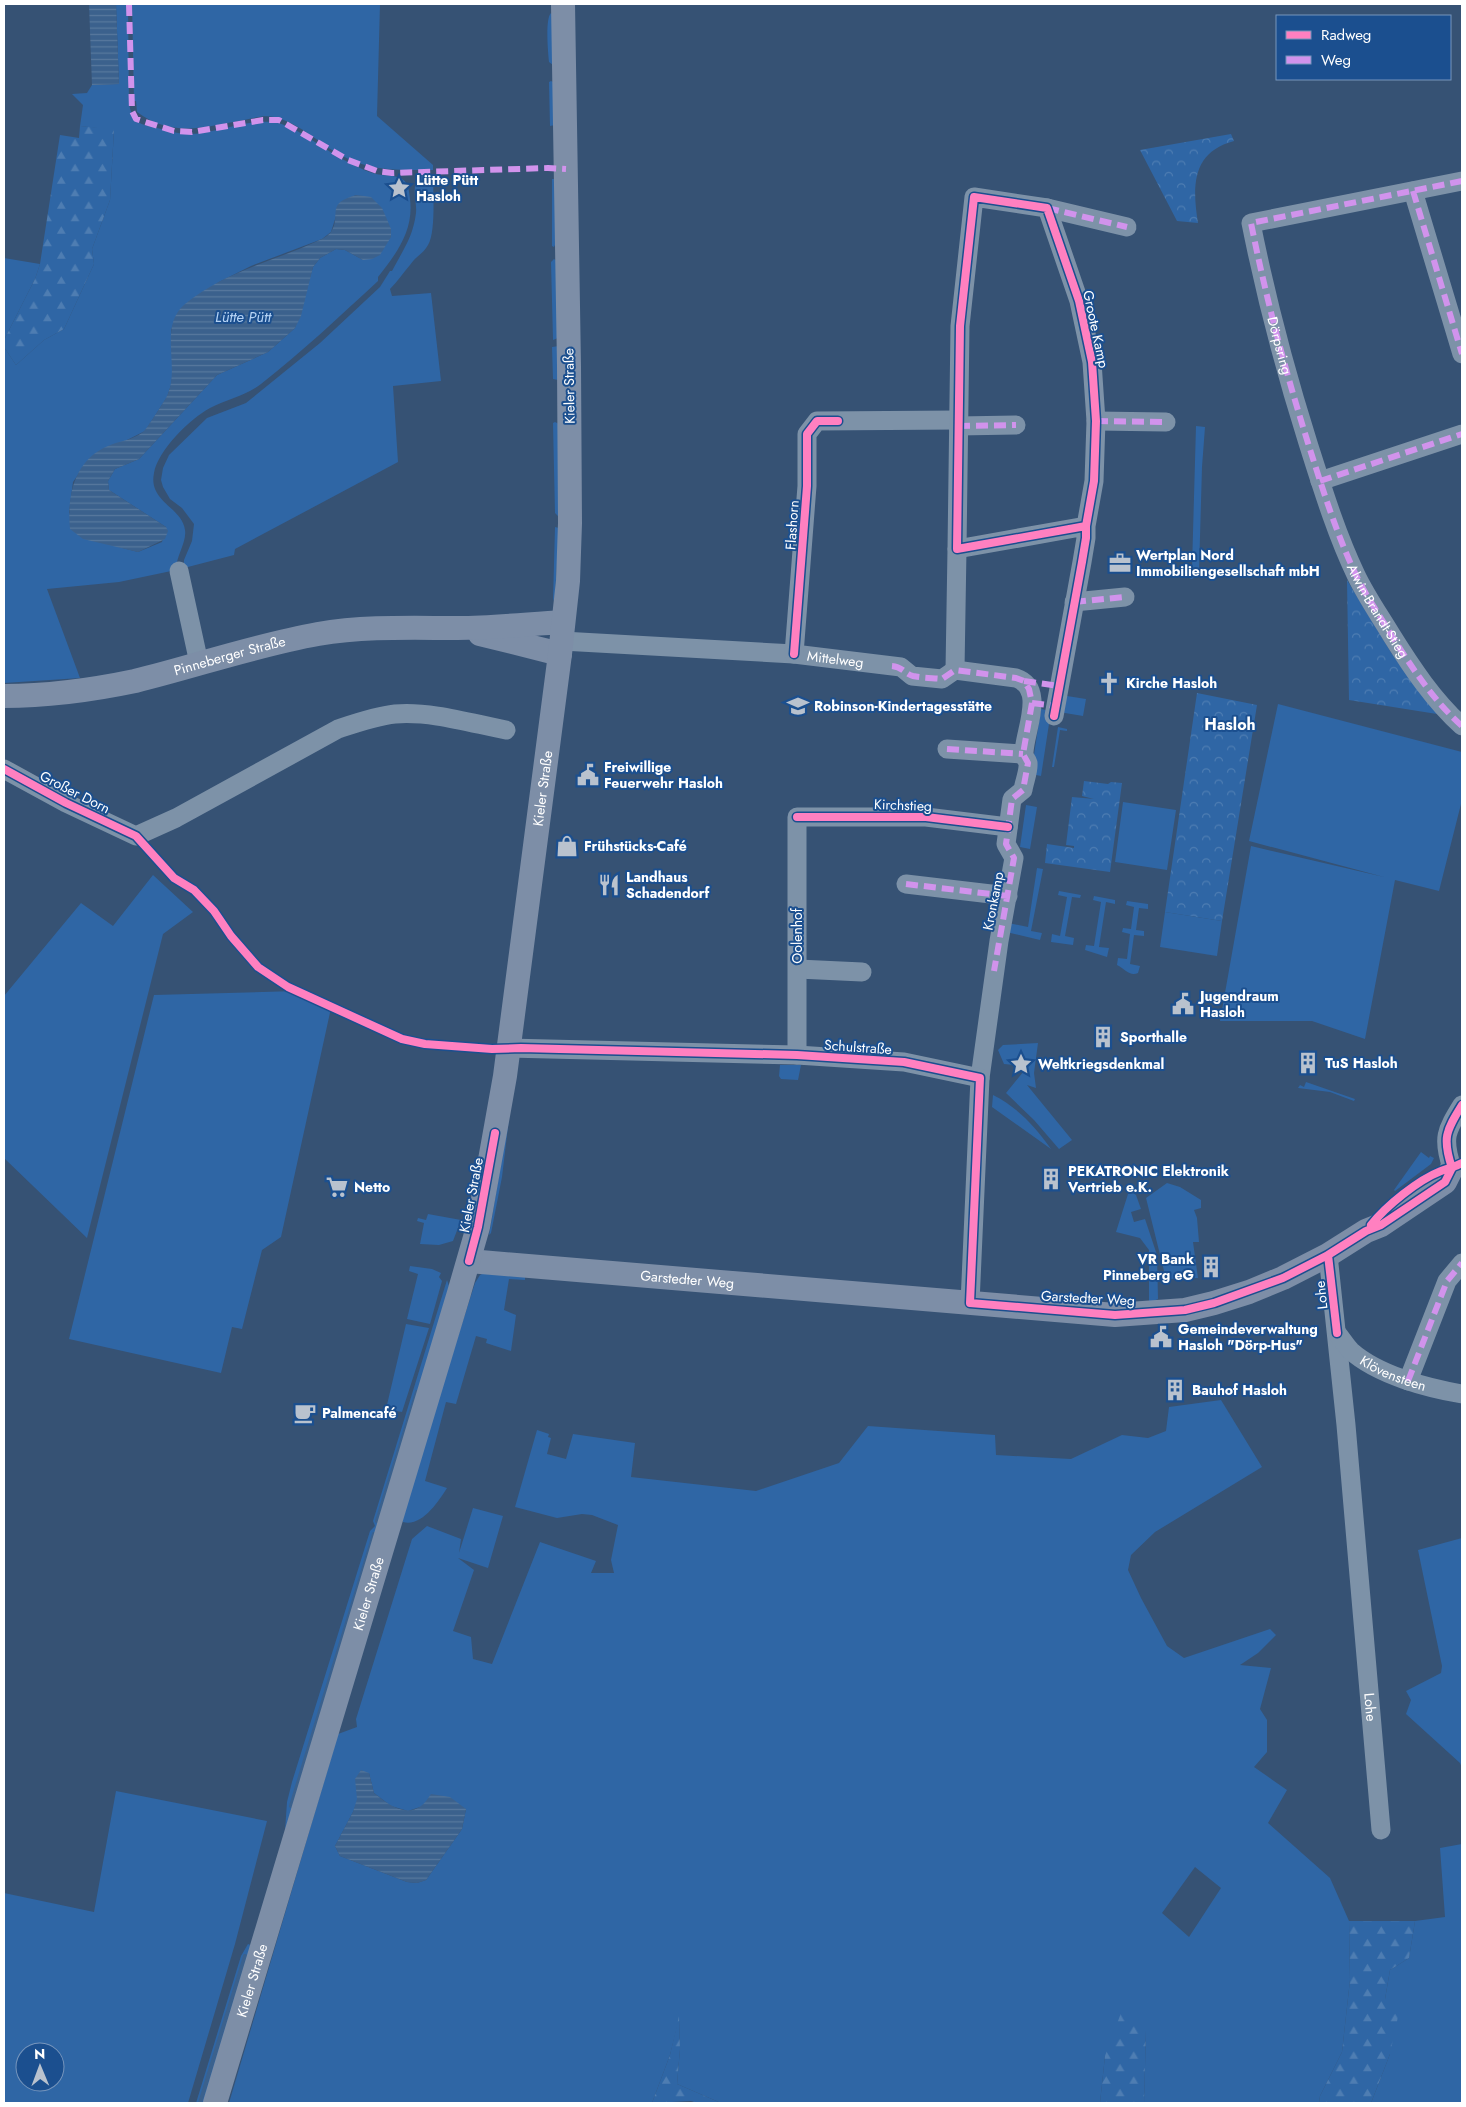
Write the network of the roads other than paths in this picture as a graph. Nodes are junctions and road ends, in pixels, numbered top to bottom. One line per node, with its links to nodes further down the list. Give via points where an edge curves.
1 (563, 4): 19 (main road, Kieler Straße, via 570,516)
2 (1462, 180): 3 (street, Dörpsring)
3 (1414, 191): 6 (street); 12 (street, Dörpsring, via 1251,223 1277,340)
4 (1047, 208): 5 (street); 7 (street, Groote Kamp, via 1079,301 1092,362); 9 (street, via 974,197 960,326)
5 (1127, 227)
6 (1462, 354)
7 (1096, 422): 8 (street); 13 (street, Groote Kamp, via 1094,481)
8 (1166, 422)
9 (958, 423): 10 (street); 14 (street); 20 (street, Flashorn, via 817,421 807,434 808,486)
10 (1016, 425)
11 (1462, 434): 12 (street)
12 (1320, 481): 26 (street, Alwin-Brandt-Stieg, via 1349,560 1368,596 1426,686)
13 (1086, 526): 14 (street); 17 (street)
14 (956, 549): 22 (street)
15 (179, 570): 21 (street)
16 (1125, 597): 17 (street)
17 (1074, 602): 23 (street)
18 (458, 628): 19 (main road, Pinneberger Straße); 19 (main road, Pinneberger Straße); 21 (main road, Pinneberger Straße, via 368,628 320,634)
19 (562, 639): 20 (street, Mittelweg); 37 (main road, Kieler Straße)
20 (794, 654): 22 (street, Mittelweg, via 901,667 912,676 942,679)
21 (199, 663): 25 (main road, Pinneberger Straße, via 100,688)
22 (954, 670): 24 (street, Mittelweg)
23 (1059, 686): 24 (street); 24 (street, via 1055,711)
24 (1029, 693): 29 (street, Kronkamp)
25 (4, 696)
26 (1462, 726)
27 (506, 730): 30 (street, Großer Dorn, via 424,714 394,714 364,721 338,729 176,818 136,836)
28 (947, 749): 29 (street)
29 (1023, 754): 32 (street, Kronkamp, via 1028,763 1023,790 1012,799)
30 (4, 769)
31 (796, 817): 32 (street, Kirchstieg, via 926,817); 35 (street, Oolenhof)
32 (1008, 827): 34 (street, Kronkamp, via 1006,844 1014,858)
33 (906, 884): 34 (street, Kronkamp)
34 (1008, 896): 39 (street, Kronkamp)
35 (798, 969): 36 (street); 38 (street, Oolenhof)
36 (862, 972)
37 (508, 1048): 38 (street, Schulstraße); 43 (main road, Kieler Straße, via 487,1183)
38 (797, 1055): 39 (street, Schulstraße, via 904,1062)
39 (980, 1078): 45 (street)
40 (1462, 1105): 41 (street, via 1448,1128 1446,1140 1446,1150)
41 (1457, 1166): 42 (main road, Garstedter Weg, via 1445,1182 1381,1225)
42 (1328, 1255): 45 (main road, Garstedter Weg, via 1249,1292 1185,1310 1114,1315); 46 (street, Lohe)
43 (468, 1261): 45 (main road, Garstedter Weg); 50 (main road, Kieler Straße)
44 (1462, 1263): 47 (street, via 1447,1281)
45 (970, 1303)
46 (1337, 1333): 47 (street, Klövensteen, via 1349,1350 1364,1361); 49 (street, Lohe)
47 (1408, 1381): 48 (street, Klövensteen)
48 (1462, 1394)
49 (1381, 1830)
50 (215, 2103)

